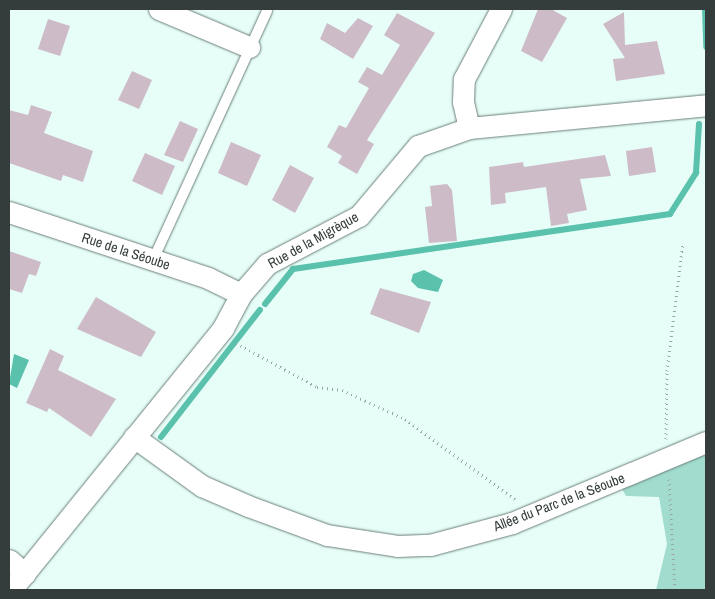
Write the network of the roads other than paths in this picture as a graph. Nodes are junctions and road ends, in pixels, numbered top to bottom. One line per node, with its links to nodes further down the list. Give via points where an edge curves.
1 (159, 9): 4 (street)
2 (501, 9): 6 (street, via 464,79 463,102)
3 (266, 11): 4 (lane)
4 (250, 47): 8 (lane)
5 (706, 105): 6 (street, Rue de la Migrèque)
6 (469, 128): 9 (street, Rue de la Migrèque, via 418,146 359,216 267,264)
7 (9, 212): 8 (street, Rue de la Séoube)
8 (153, 260): 9 (street, Rue de la Séoube)
9 (241, 294): 10 (street, Rue de la Migrèque, via 218,333)
10 (134, 437): 11 (street, Allée du Parc de la Séoube, via 202,486 248,506 327,535 397,546 430,545 512,523 669,450); 13 (street, Rue de la Migrèque)
11 (706, 442)
12 (9, 560): 13 (street)
13 (25, 574): 14 (street, Rue de la Migrèque)
14 (11, 590)

